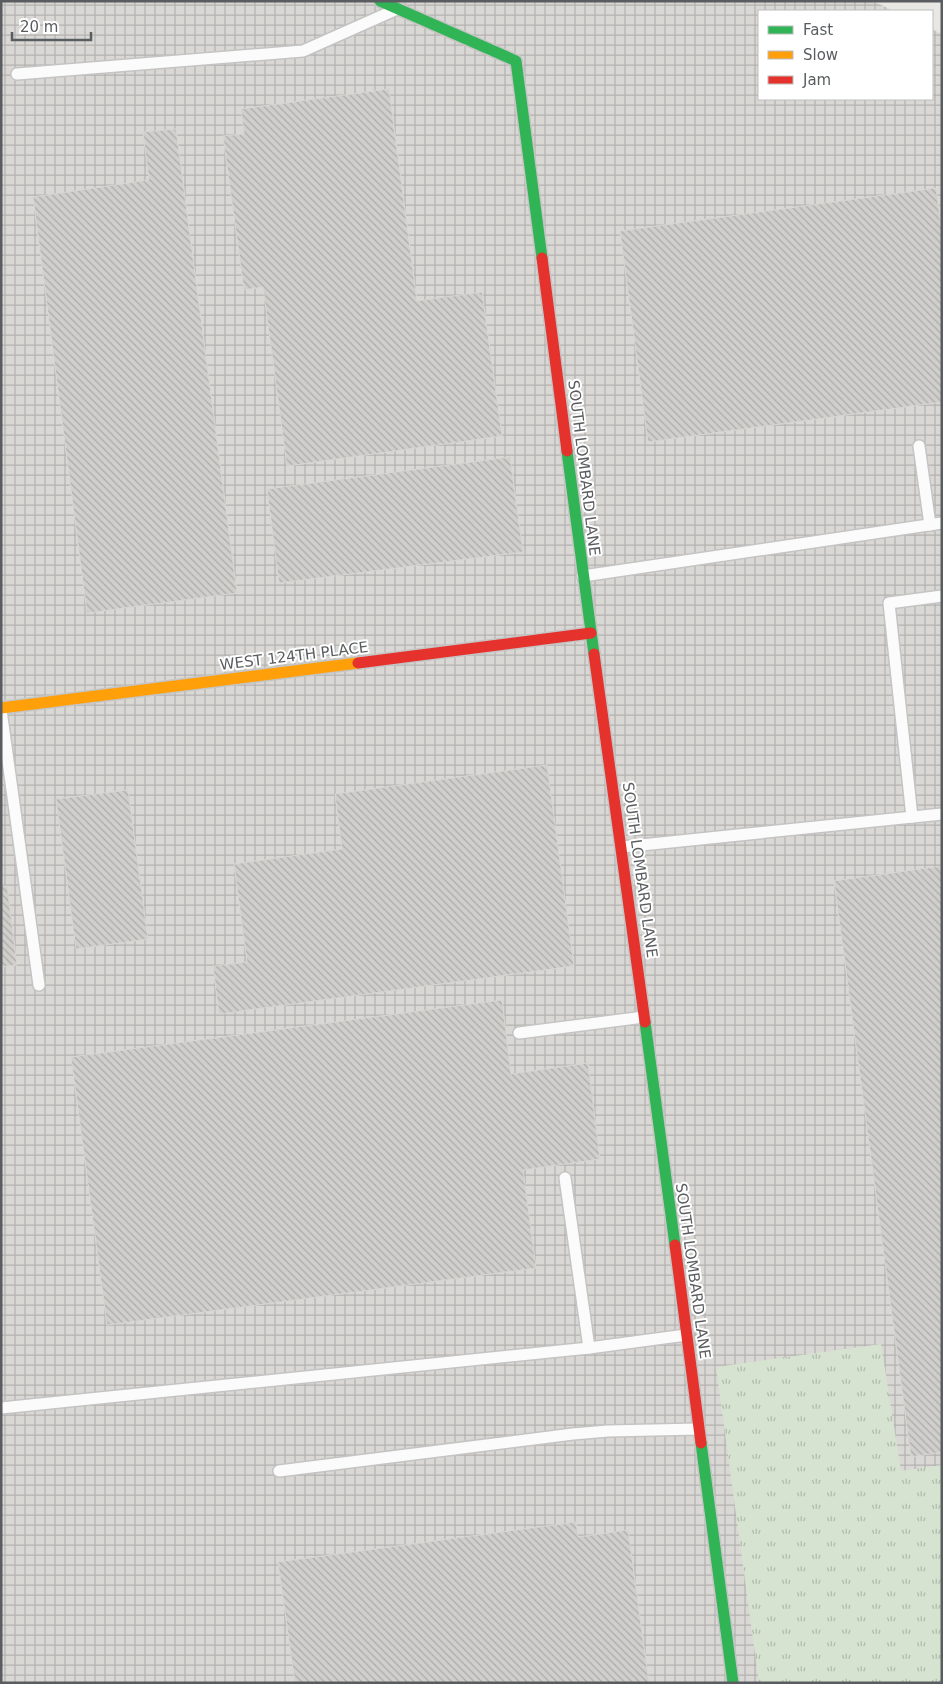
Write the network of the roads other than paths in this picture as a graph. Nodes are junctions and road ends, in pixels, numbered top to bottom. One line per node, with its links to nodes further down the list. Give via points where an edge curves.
1 (380, 1): 2 (street)
2 (398, 9): 3 (lane, via 303,51); 7 (street, SOUTH LOMBARD LANE, via 516,60)
3 (16, 74)
4 (918, 446): 6 (lane)
5 (942, 523): 6 (lane)
6 (930, 525): 7 (lane)
7 (583, 576): 9 (street, SOUTH LOMBARD LANE)
8 (942, 596): 13 (lane, via 890,603)
9 (591, 633): 10 (street, WEST 124TH PLACE); 14 (street, SOUTH LOMBARD LANE)
10 (1, 709): 11 (lane)
11 (6, 782): 15 (lane)
12 (942, 814): 13 (lane)
13 (912, 817): 14 (lane)
14 (622, 847): 16 (street, SOUTH LOMBARD LANE)
15 (39, 985)
16 (644, 1017): 17 (lane); 19 (street, SOUTH LOMBARD LANE)
17 (519, 1033)
18 (565, 1178): 20 (lane)
19 (686, 1336): 20 (lane); 22 (street, SOUTH LOMBARD LANE)
20 (588, 1348): 21 (lane)
21 (1, 1408)
22 (699, 1429): 23 (lane, via 573,1434); 24 (street, SOUTH LOMBARD LANE)
23 (280, 1471)
24 (733, 1683)

